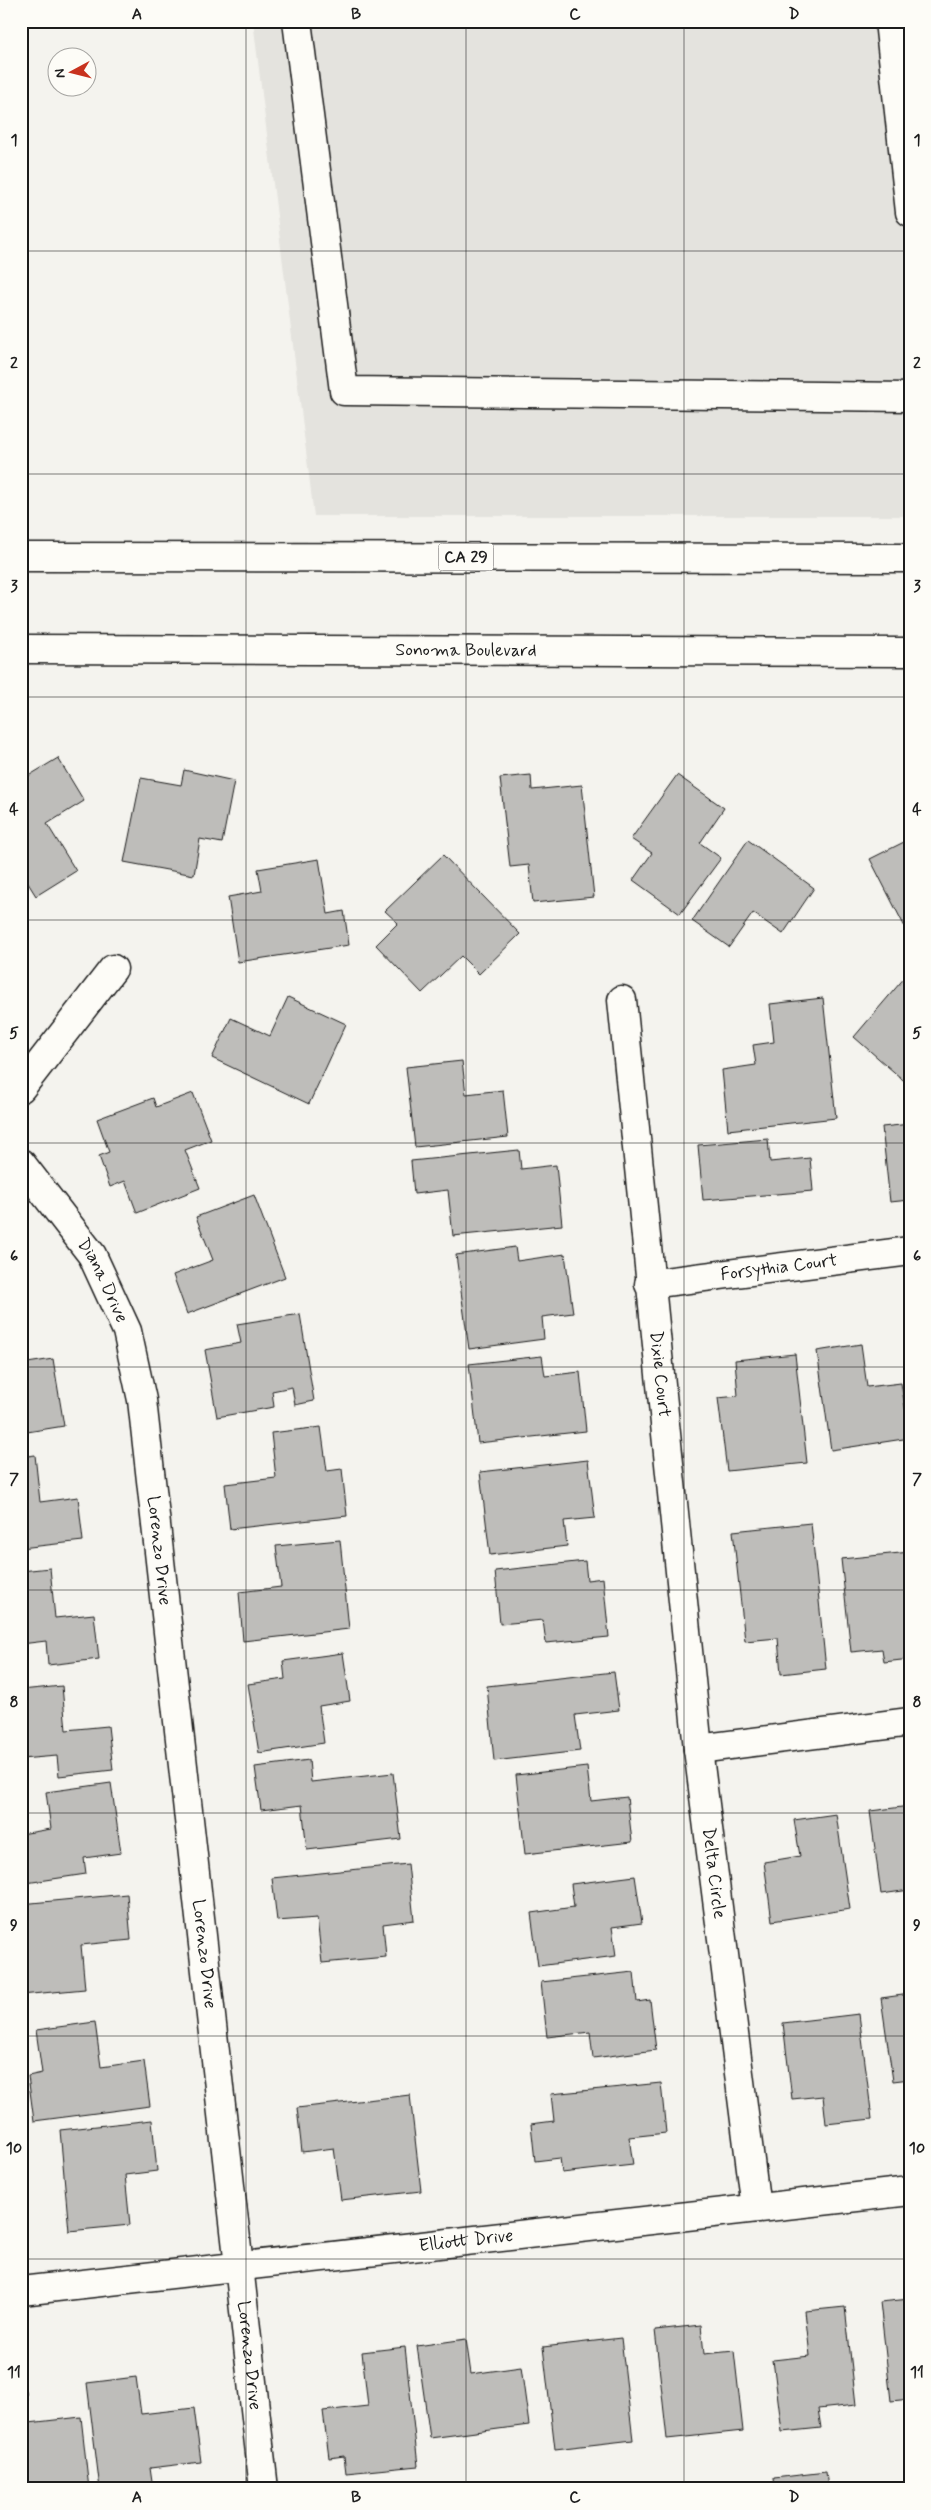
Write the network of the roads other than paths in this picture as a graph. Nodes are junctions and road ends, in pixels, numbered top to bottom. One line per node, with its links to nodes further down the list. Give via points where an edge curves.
1 (298, 21): 4 (main road, via 344,391)
2 (889, 21): 3 (main road)
3 (910, 212)
4 (910, 397)
5 (21, 557): 6 (main road, CA 29)
6 (910, 558)
7 (21, 650): 8 (main road, Sonoma Boulevard)
8 (910, 652)
9 (113, 969): 11 (main road)
10 (622, 1000): 14 (main road, Dixie Court)
11 (21, 1088)
12 (21, 1163): 15 (main road, Diana Drive, via 92,1255 127,1331)
13 (910, 1252): 14 (main road, Forsythia Court)
14 (649, 1284): 17 (main road, Dixie Court)
15 (144, 1418): 20 (main road, Lorenzo Drive)
16 (910, 1722): 17 (main road)
17 (698, 1749): 19 (main road, Delta Circle)
18 (910, 2191): 19 (main road, Elliott Drive)
19 (756, 2208): 20 (main road, Elliott Drive)
20 (239, 2267): 21 (main road, Elliott Drive); 22 (main road, Lorenzo Drive)
21 (21, 2291)
22 (264, 2489)

